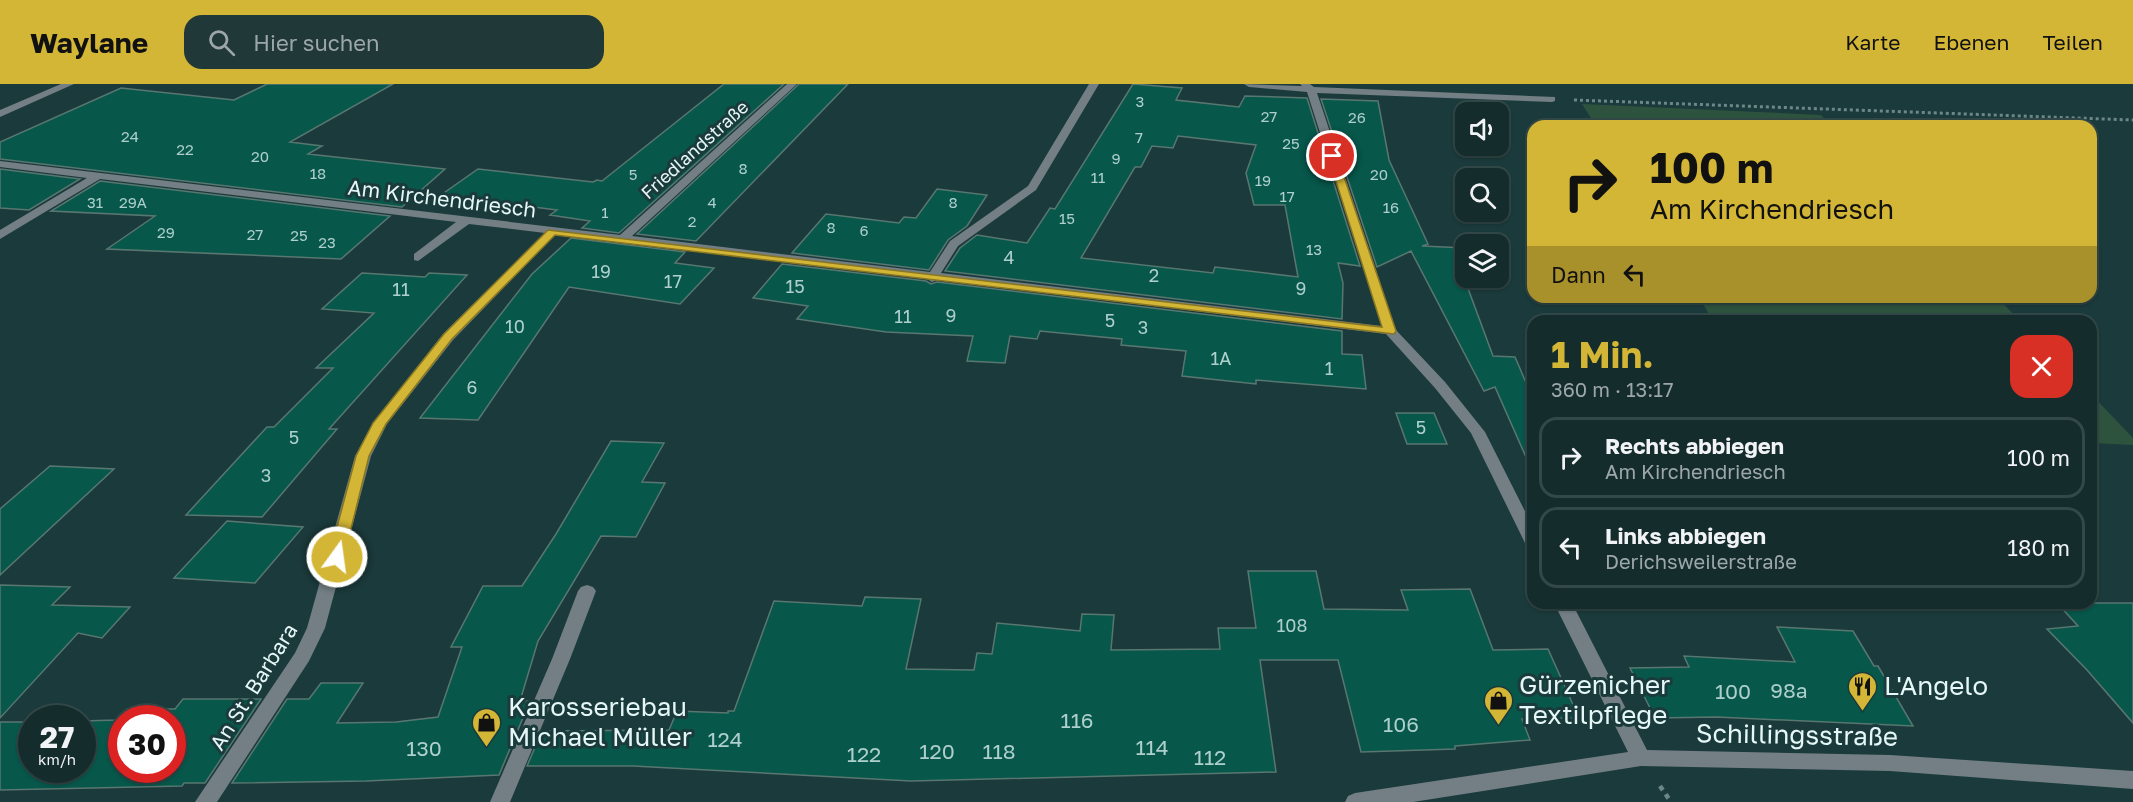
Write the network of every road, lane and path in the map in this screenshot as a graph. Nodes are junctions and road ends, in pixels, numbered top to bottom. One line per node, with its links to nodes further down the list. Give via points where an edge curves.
1 (69, 84): 7 (street)
2 (792, 84): 14 (street, Friedlandstraße)
3 (1094, 84): 16 (street, via 1032,188 954,244)
4 (1249, 84): 5 (street)
5 (1308, 87): 6 (street); 17 (street)
6 (1552, 99): 8 (path)
7 (0, 114)
8 (2133, 120)
9 (0, 164): 10 (street, Am Kirchendriesch)
10 (98, 176): 11 (street, Am Kirchendriesch); 13 (street)
11 (465, 221): 12 (street, Am Kirchendriesch); 15 (street)
12 (552, 232): 14 (street, Am Kirchendriesch); 24 (street, An St. Barbara, via 448,337 380,423 363,456 316,628 303,656)
13 (0, 235)
14 (621, 240): 16 (street, Am Kirchendriesch)
15 (418, 257)
16 (932, 278): 17 (street, Am Kirchendriesch)
17 (1390, 331): 18 (street, via 1478,432)
18 (1527, 531)
19 (587, 591): 25 (street)
20 (1566, 609): 21 (street)
21 (1641, 758): 22 (street, Schillingsstraße, via 1890,763); 26 (street, Schillingsstraße)
22 (2133, 780)
23 (1666, 794): 27 (path)
24 (205, 802)
25 (500, 802)
26 (1355, 802)
27 (1671, 802)

